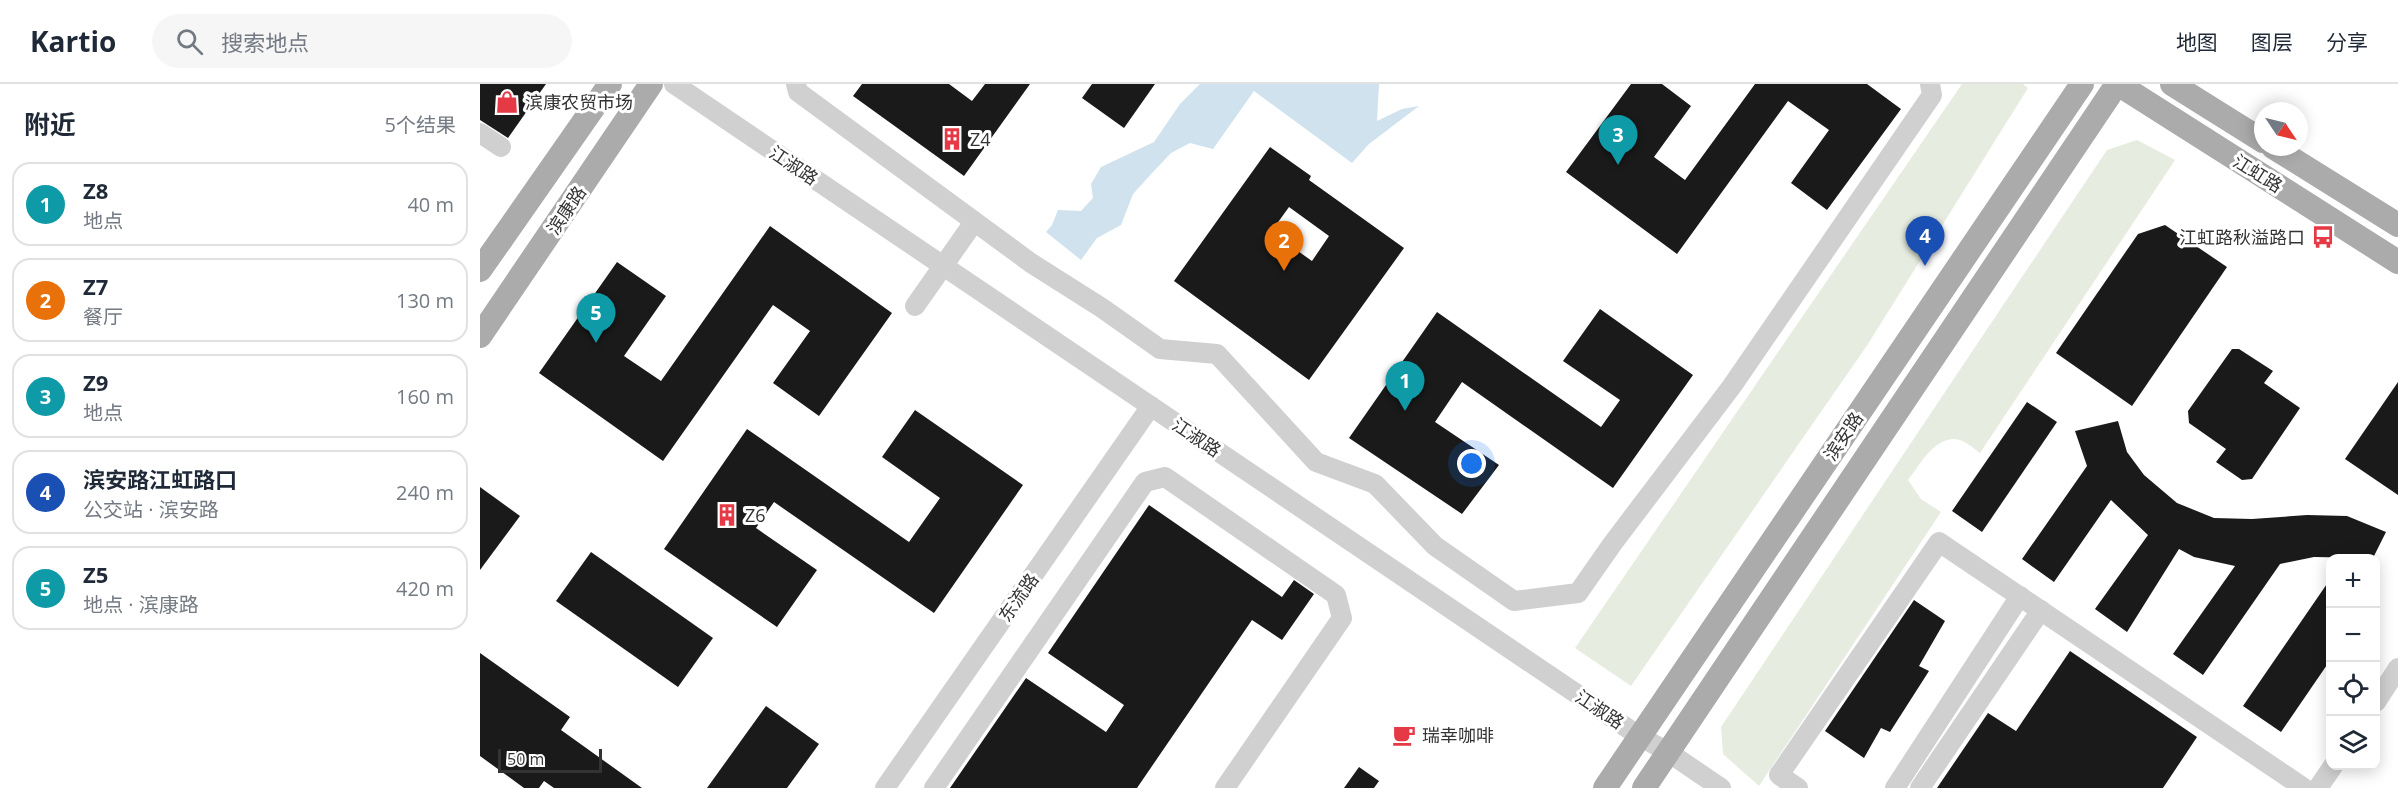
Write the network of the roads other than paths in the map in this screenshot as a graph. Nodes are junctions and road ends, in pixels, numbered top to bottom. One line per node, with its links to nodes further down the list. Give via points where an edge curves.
1 (610, 84): 17 (main road, 滨康路)
2 (651, 84): 19 (main road, 滨康路)
3 (674, 84): 16 (street, 江淑路)
4 (796, 84): 13 (street, via 798,92)
5 (1930, 84): 13 (street, via 1932,95 1732,387 1578,593 1514,602 1435,546 1375,484 1316,462 1217,354 1160,349)
6 (2082, 84): 25 (main road, 滨安路)
7 (2117, 84): 15 (main road, 江虹路); 26 (main road, 滨安路)
8 (2172, 84): 10 (main road, 江虹路)
9 (480, 133): 11 (street)
10 (2254, 135)
11 (501, 147)
12 (2287, 156): 14 (main road, 江虹路)
13 (974, 222): 16 (street)
14 (2398, 225)
15 (2398, 262)
16 (943, 265): 18 (street); 20 (street, 江淑路)
17 (480, 270)
18 (915, 306)
19 (480, 336)
20 (1151, 406): 25 (street, 江淑路); 29 (street, 东流路)
21 (2020, 596): 22 (street); 35 (street, via 1940,542 1779,775); 36 (street)
22 (2041, 610): 28 (street); 37 (street)
23 (2398, 668): 24 (street)
24 (2380, 696)
25 (1639, 736): 26 (street, 江淑路); 32 (main road, 滨安路)
26 (1668, 752): 33 (main road, 滨安路); 34 (street, 江淑路)
27 (2330, 770): 38 (street)
28 (2293, 785)
29 (885, 788)
30 (934, 788): 31 (street, via 1145,482 1164,477 1336,595 1342,618)
31 (1225, 788)
32 (1605, 788)
33 (1644, 788)
34 (1721, 788)
35 (1798, 788)
36 (1895, 788)
37 (1920, 788)
38 (2318, 788)

